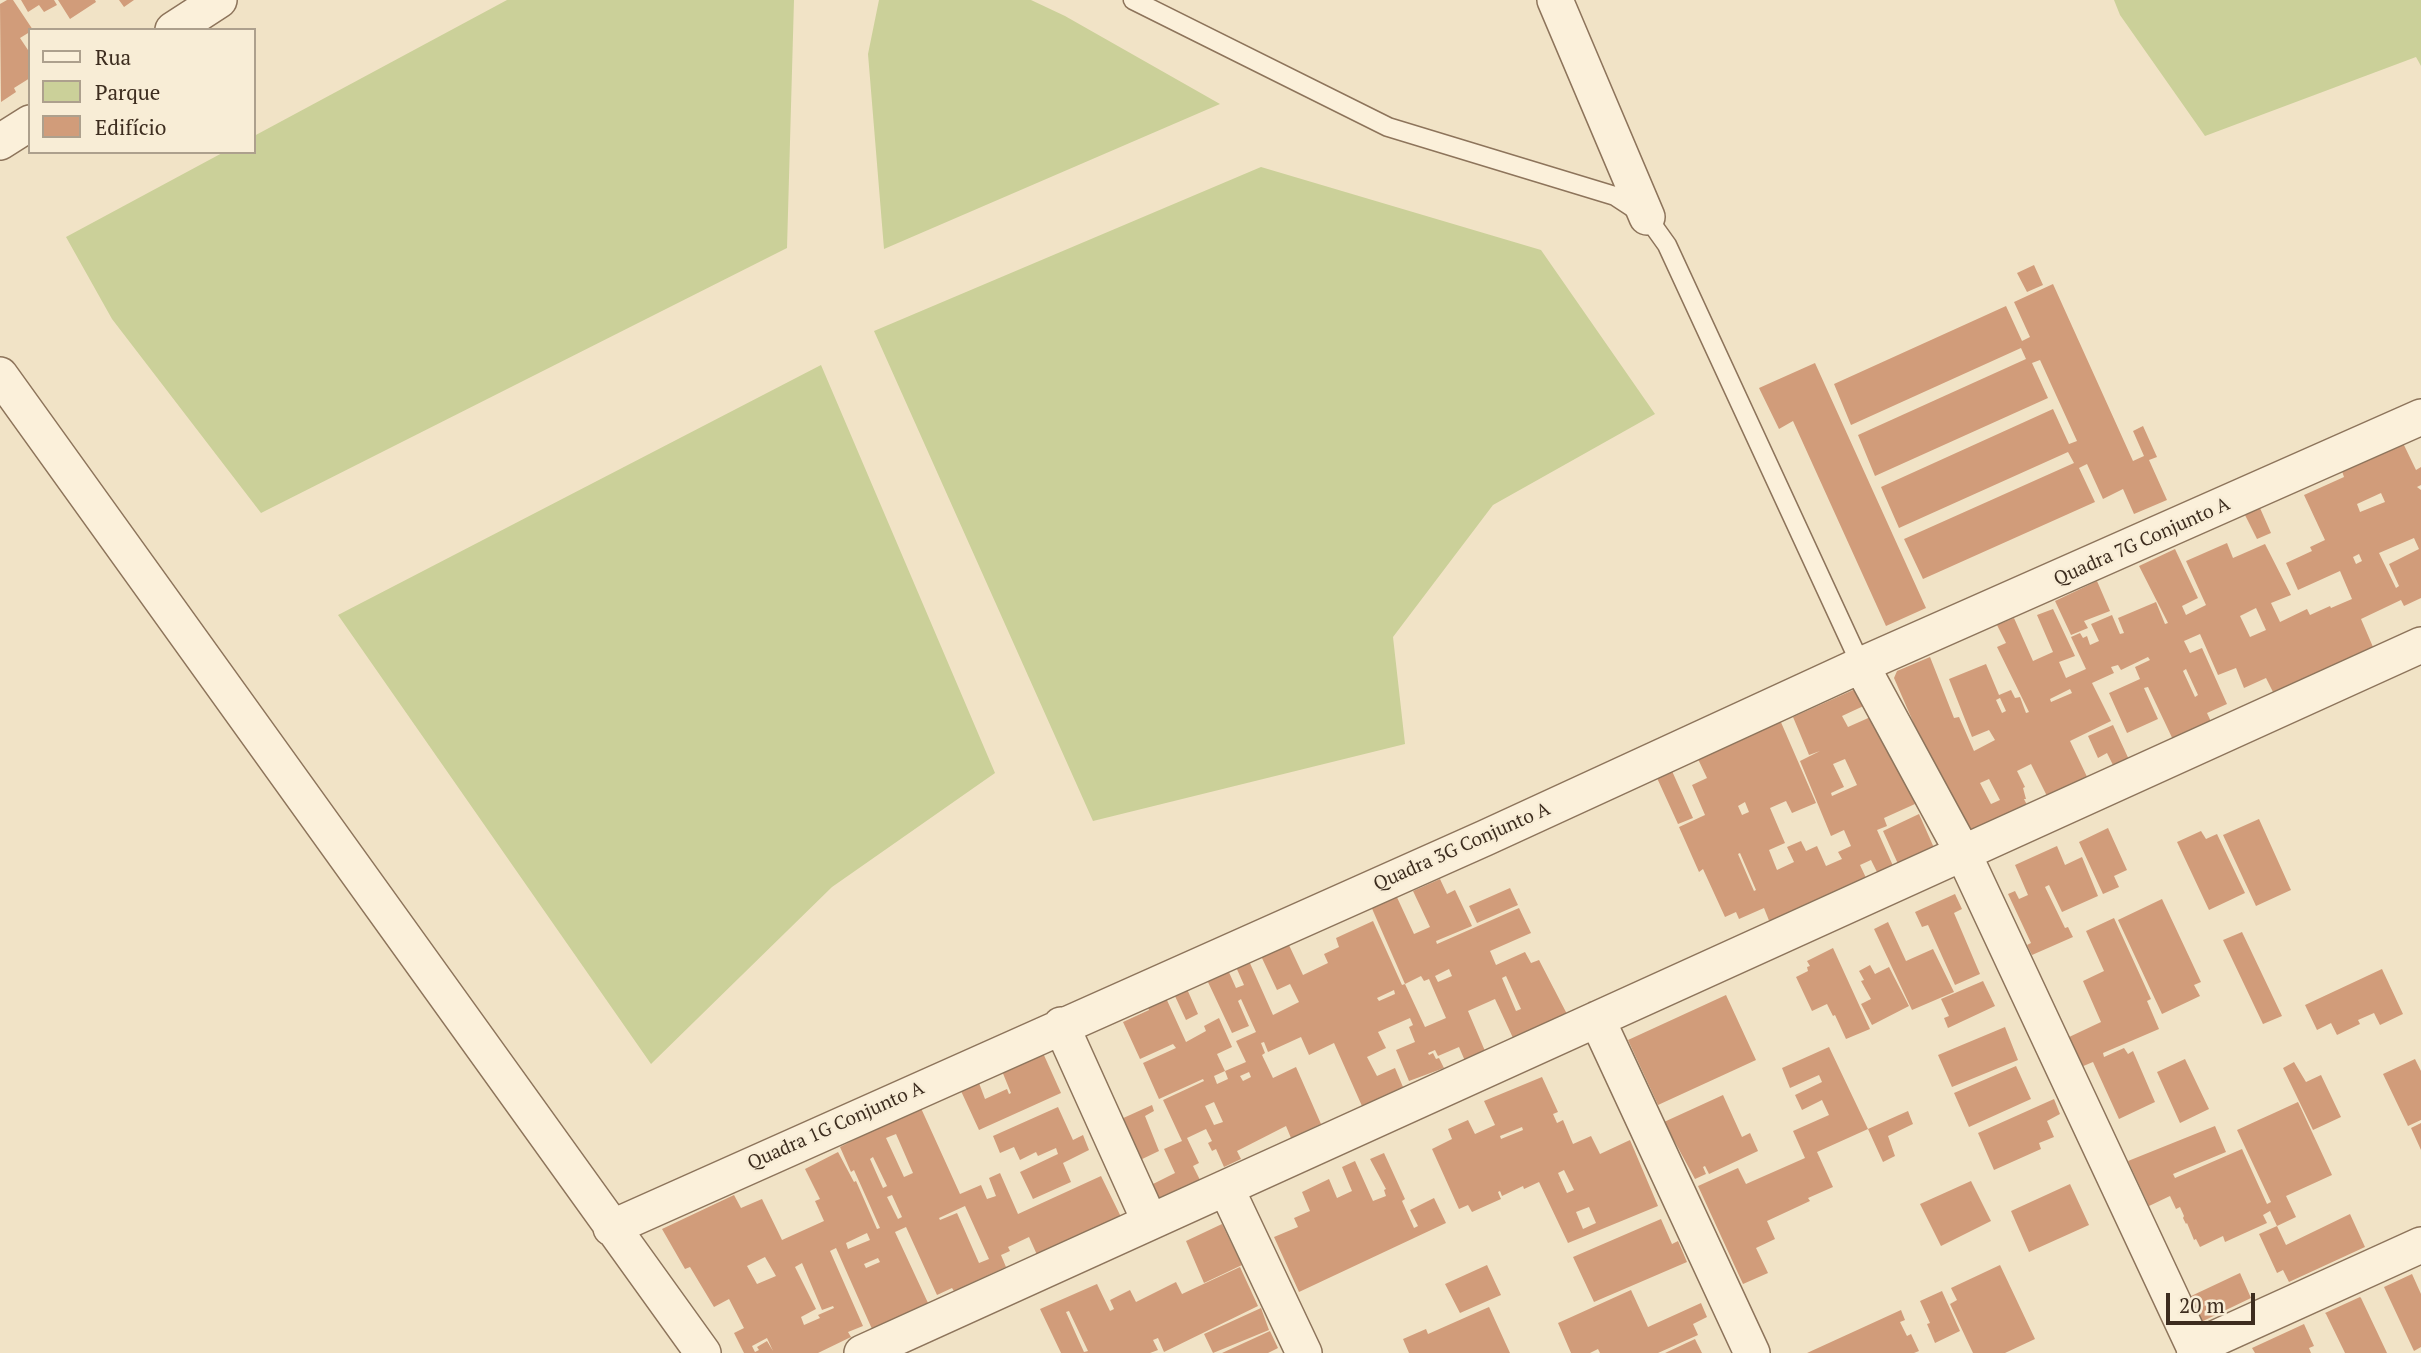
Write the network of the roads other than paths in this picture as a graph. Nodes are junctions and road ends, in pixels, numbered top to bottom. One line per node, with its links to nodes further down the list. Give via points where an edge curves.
1 (219, 0): 4 (street)
2 (1133, 0): 7 (lane, via 1388,127 1615,196)
3 (1555, 0): 7 (street)
4 (176, 28)
5 (28, 124): 6 (street)
6 (0, 142)
7 (1647, 217): 11 (lane, via 1667,245)
8 (0, 375): 17 (street)
9 (2421, 418): 11 (street, Quadra 7G Conjunto A)
10 (2421, 645): 12 (street)
11 (1861, 665): 12 (street); 14 (street, Quadra 3G Conjunto A)
12 (1963, 853): 13 (street); 19 (street)
13 (1597, 1019): 15 (street); 23 (street)
14 (1061, 1025): 16 (street); 17 (street, Quadra 1G Conjunto A)
15 (1226, 1188): 16 (street); 22 (street)
16 (1150, 1222): 21 (street)
17 (611, 1228): 20 (street)
18 (2421, 1245): 19 (street)
19 (2195, 1350)
20 (703, 1353)
21 (862, 1353)
22 (1304, 1353)
23 (1752, 1353)

